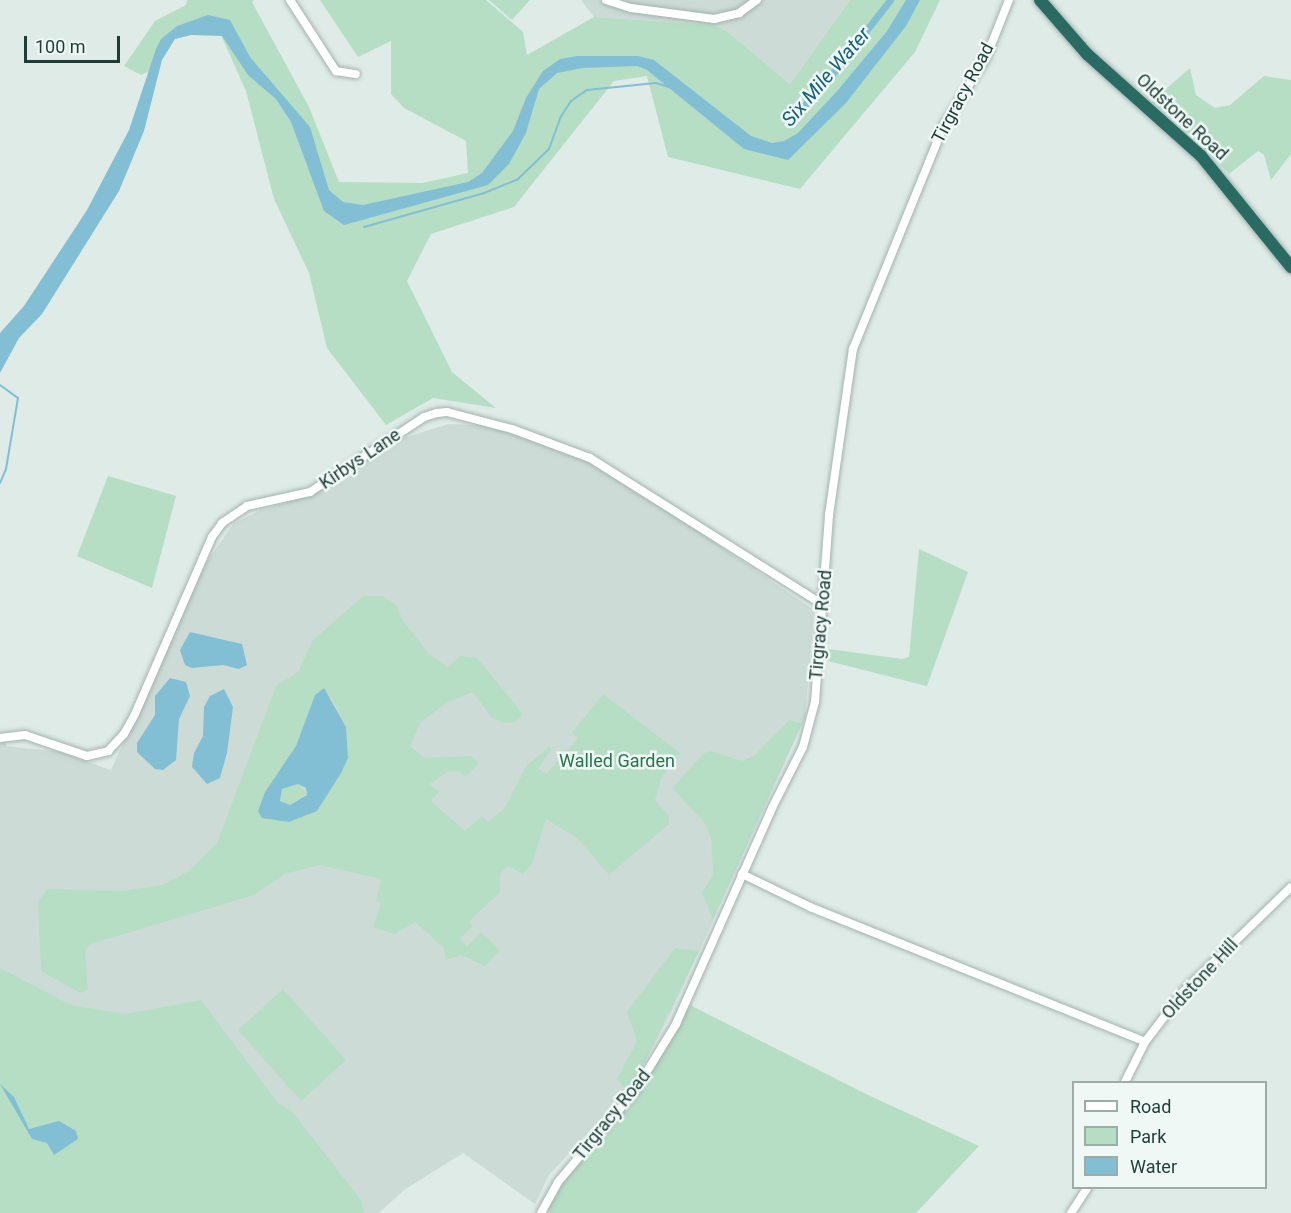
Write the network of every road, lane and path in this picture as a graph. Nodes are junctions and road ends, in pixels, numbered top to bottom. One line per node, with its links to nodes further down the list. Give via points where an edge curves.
1 (290, 0): 6 (street, via 336,71)
2 (606, 0): 3 (street, via 632,8 714,19 739,13)
3 (757, 0)
4 (1008, 0): 8 (street, Tirgracy Road, via 986,58 943,127 858,333 830,508)
5 (1040, 0): 7 (highway, Oldstone Road, via 1087,54 1201,156)
6 (356, 74)
7 (1291, 267)
8 (822, 604): 9 (street, Kirbys Lane, via 590,458 512,429 436,413 310,492 247,506 222,523 212,537 135,714 108,751 87,756 26,735); 10 (street, Tirgracy Road, via 811,723)
9 (0, 738)
10 (742, 874): 12 (street, via 810,907); 15 (street, Tirgracy Road, via 676,1024 626,1103 558,1182)
11 (1291, 887): 12 (street, Oldstone Hill, via 1184,992)
12 (1145, 1042): 13 (street, Oldstone Hill)
13 (1126, 1081)
14 (1086, 1189): 16 (street)
15 (541, 1213)
16 (1071, 1213)

